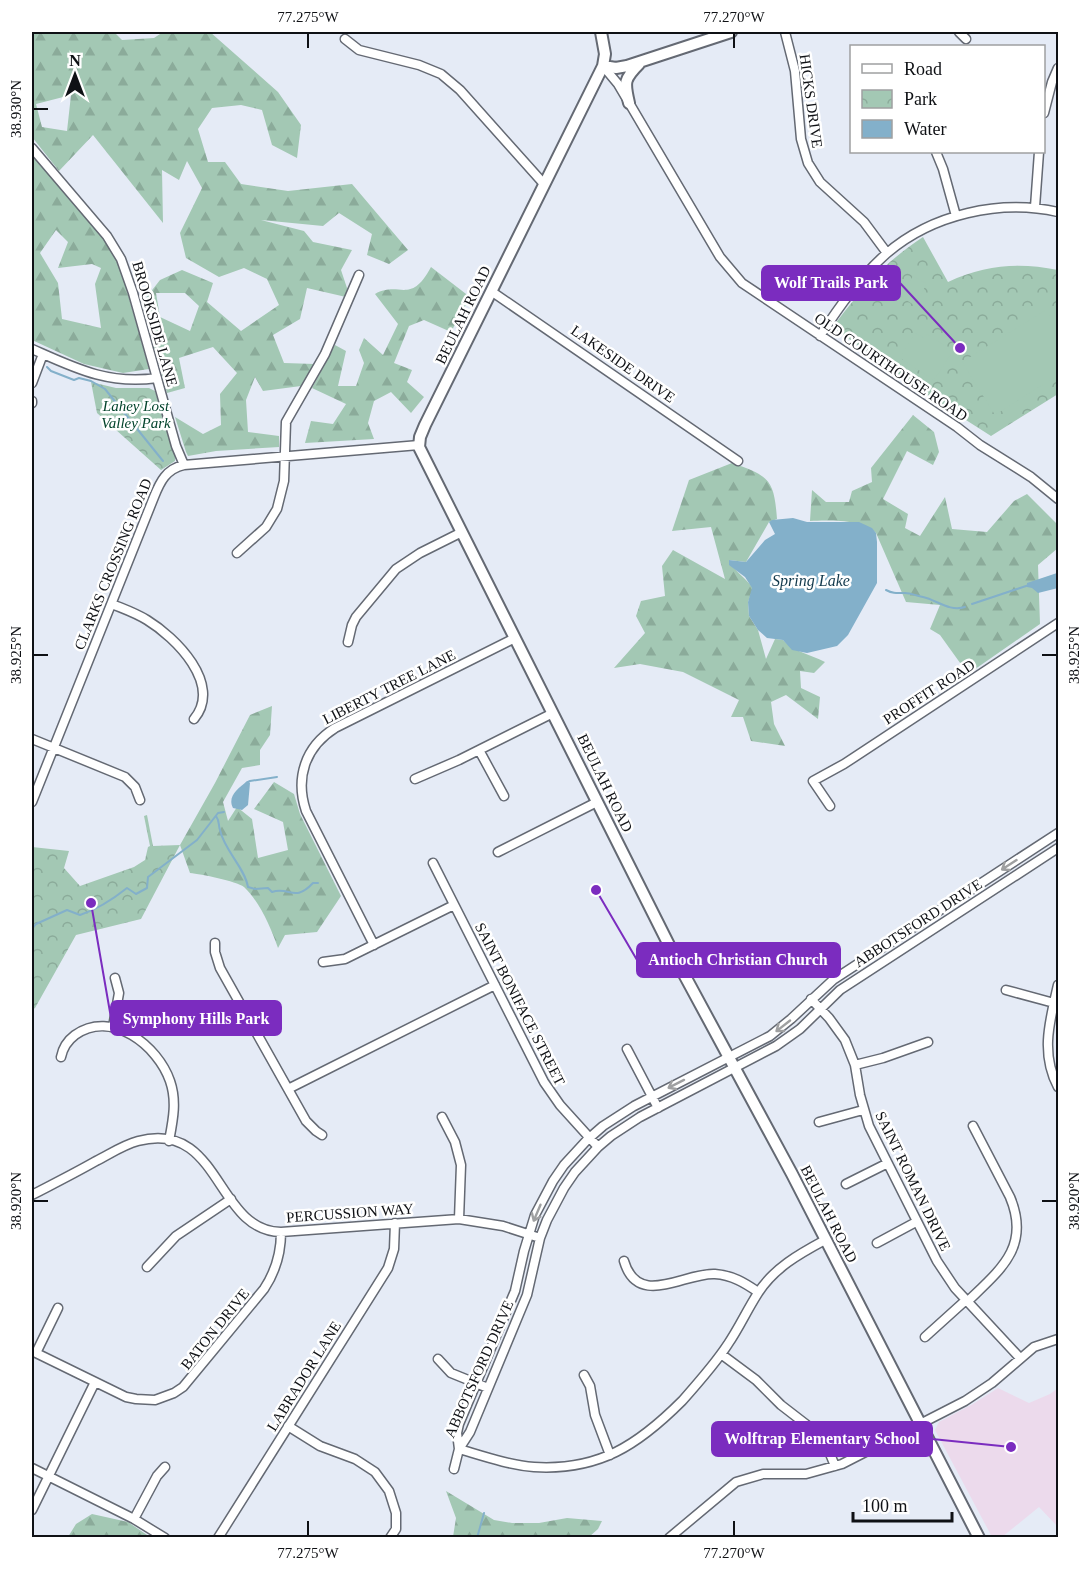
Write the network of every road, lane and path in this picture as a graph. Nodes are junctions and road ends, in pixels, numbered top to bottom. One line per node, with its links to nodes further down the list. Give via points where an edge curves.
1 (601, 32): 8 (main road, BEULAH ROAD)
2 (731, 32): 7 (main road)
3 (784, 32): 19 (street, HICKS DRIVE, via 795,71 801,139 808,163 820,182 864,222)
4 (959, 32): 6 (street)
5 (345, 39): 15 (street, via 359,50 441,74)
6 (966, 39)
7 (642, 62): 8 (main road, via 616,68); 10 (main road, via 626,79)
8 (603, 66): 10 (street, OLD COURTHOUSE ROAD); 15 (main road, BEULAH ROAD)
9 (1059, 68): 11 (street)
10 (629, 103): 22 (street, OLD COURTHOUSE ROAD, via 732,273)
11 (1045, 109)
12 (32, 148): 25 (street, BROOKSIDE LANE, via 118,251)
13 (936, 153): 18 (street)
14 (1039, 153): 16 (street)
15 (544, 184): 21 (main road, BEULAH ROAD)
16 (1035, 207): 17 (street); 18 (street, via 981,210)
17 (1059, 212)
18 (956, 216): 19 (street, via 914,234)
19 (887, 253): 22 (street, via 863,277)
20 (359, 275): 28 (street, via 325,354 286,422)
21 (491, 291): 27 (main road, BEULAH ROAD, via 425,425); 29 (street, LAKESIDE DRIVE)
22 (820, 336): 31 (street, OLD COURTHOUSE ROAD)
23 (32, 349): 24 (street)
24 (43, 354): 25 (street, via 106,378); 26 (street)
25 (157, 378): 30 (street, BROOKSIDE LANE)
26 (32, 383)
27 (419, 445): 28 (street); 32 (main road, BEULAH ROAD)
28 (285, 457): 30 (street); 33 (street, via 277,509 266,527)
29 (738, 461)
30 (184, 465): 34 (street, CLARKS CROSSING ROAD, via 170,471 159,486)
31 (1059, 499)
32 (462, 532): 36 (main road, BEULAH ROAD); 37 (street, via 412,558 390,575 353,622)
33 (237, 553)
34 (112, 604): 39 (street, via 159,628 192,662 204,693); 41 (street, CLARKS CROSSING ROAD)
35 (1059, 623): 48 (street, PROFFIT ROAD, via 813,781)
36 (515, 638): 38 (main road, BEULAH ROAD); 56 (street, LIBERTY TREE LANE, via 335,728 317,743 306,760 301,791 306,811)
37 (348, 642)
38 (554, 713): 42 (street); 47 (main road, BEULAH ROAD)
39 (194, 719)
40 (32, 739): 41 (street)
41 (52, 747): 45 (street, via 125,777); 46 (street, CLARKS CROSSING ROAD)
42 (479, 750): 43 (street); 44 (street)
43 (415, 779)
44 (504, 796)
45 (140, 800)
46 (32, 802)
47 (597, 802): 52 (street); 69 (main road, BEULAH ROAD)
48 (830, 806)
49 (1059, 833): 50 (street, ABBOTSFORD DRIVE)
50 (1048, 840): 51 (street); 62 (street, ABBOTSFORD DRIVE, one-way to 62, via 833,980)
51 (1057, 851): 64 (street, ABBOTSFORD DRIVE, via 840,990)
52 (498, 852)
53 (433, 863): 54 (street, SAINT BONIFACE STREET)
54 (454, 905): 56 (street); 59 (street, SAINT BONIFACE STREET)
55 (215, 943): 73 (street, via 220,968)
56 (374, 945): 57 (street, via 339,962)
57 (323, 962)
58 (115, 978): 65 (street, via 119,993)
59 (495, 985): 73 (street); 81 (street, SAINT BONIFACE STREET, via 549,1092)
60 (1059, 985): 63 (street)
61 (1006, 990): 63 (street)
62 (811, 999): 64 (street, SAINT ROMAN DRIVE); 69 (street, ABBOTSFORD DRIVE, one-way to 69, via 779,1029)
63 (1054, 1003): 72 (street, via 1047,1046)
64 (820, 1008): 70 (street, SAINT ROMAN DRIVE, via 838,1028); 71 (street, ABBOTSFORD DRIVE, via 787,1039)
65 (113, 1027): 68 (street, via 97,1026 80,1032 66,1043); 82 (street, via 145,1044 166,1071 174,1106)
66 (928, 1042): 70 (street)
67 (627, 1049): 74 (street)
68 (61, 1057)
69 (728, 1057): 71 (main road, BEULAH ROAD); 74 (street, ABBOTSFORD DRIVE, one-way to 74)
70 (855, 1065): 76 (street, SAINT ROMAN DRIVE)
71 (735, 1068): 75 (street, ABBOTSFORD DRIVE); 94 (main road, BEULAH ROAD)
72 (1059, 1087)
73 (288, 1089): 80 (street, via 306,1121)
74 (651, 1097): 75 (street); 81 (street, ABBOTSFORD DRIVE, via 618,1115)
75 (658, 1108): 83 (street, ABBOTSFORD DRIVE)
76 (863, 1110): 78 (street); 84 (street, SAINT ROMAN DRIVE)
77 (442, 1117): 88 (street, via 461,1165)
78 (819, 1122)
79 (973, 1125): 99 (street, via 1010,1197 1017,1227 1010,1257)
80 (322, 1135)
81 (589, 1138): 83 (street, SAINT BONIFACE STREET); 92 (street, ABBOTSFORD DRIVE, one-way to 92, via 553,1181)
82 (169, 1141): 86 (street, PERCUSSION WAY, via 149,1139 129,1144); 87 (street, PERCUSSION WAY, via 202,1158)
83 (598, 1147): 93 (street, ABBOTSFORD DRIVE, via 564,1188)
84 (886, 1164): 85 (street); 89 (street, SAINT ROMAN DRIVE)
85 (846, 1184)
86 (32, 1195)
87 (231, 1199): 91 (street, PERCUSSION WAY, via 255,1226); 97 (street, via 176,1236)
88 (459, 1220): 90 (street, PERCUSSION WAY); 92 (street, PERCUSSION WAY)
89 (916, 1222): 95 (street); 99 (street, SAINT ROMAN DRIVE, via 946,1276)
90 (395, 1223): 91 (street, PERCUSSION WAY); 112 (street, LABRADOR LANE, via 394,1249 388,1268)
91 (281, 1232): 108 (street, BATON DRIVE, via 279,1258 268,1284 183,1387 164,1397 145,1400 126,1397)
92 (529, 1233): 93 (street, PERCUSSION WAY); 109 (street, ABBOTSFORD DRIVE, via 515,1291)
93 (540, 1238): 110 (street, ABBOTSFORD DRIVE, via 527,1295)
94 (825, 1240): 98 (street, via 785,1264); 111 (main road, BEULAH ROAD)
95 (877, 1243)
96 (624, 1261): 98 (street, via 634,1279 647,1285 714,1274 734,1278)
97 (147, 1266)
98 (758, 1292): 104 (street)
99 (966, 1301): 101 (street); 105 (street, SAINT ROMAN DRIVE)
100 (58, 1308): 103 (street)
101 (925, 1337)
102 (1059, 1339): 105 (street, via 1034,1347)
103 (34, 1352): 108 (street, BATON DRIVE)
104 (721, 1354): 114 (street, via 659,1424); 116 (street, via 816,1432)
105 (1020, 1358): 111 (street, via 984,1389)
106 (438, 1359): 109 (street, via 446,1369)
107 (584, 1375): 114 (street)
108 (95, 1382): 119 (street)
109 (476, 1383): 110 (street); 113 (street, ABBOTSFORD DRIVE, via 459,1424)
110 (488, 1388): 113 (street, ABBOTSFORD DRIVE)
111 (919, 1424): 116 (street); 126 (main road, BEULAH ROAD)
112 (288, 1426): 123 (street, LABRADOR LANE); 124 (street, via 375,1473 389,1491 396,1513 396,1529)
113 (459, 1449): 114 (street, via 532,1467 565,1467); 118 (street)
114 (610, 1455)
115 (165, 1467): 121 (street)
116 (835, 1467): 125 (street, via 806,1474 754,1475 736,1482)
117 (32, 1468): 119 (street)
118 (454, 1469)
119 (48, 1476): 120 (street); 121 (street)
120 (32, 1510)
121 (134, 1519): 122 (street)
122 (165, 1538)
123 (218, 1538)
124 (390, 1538)
125 (669, 1538)
126 (979, 1538)

